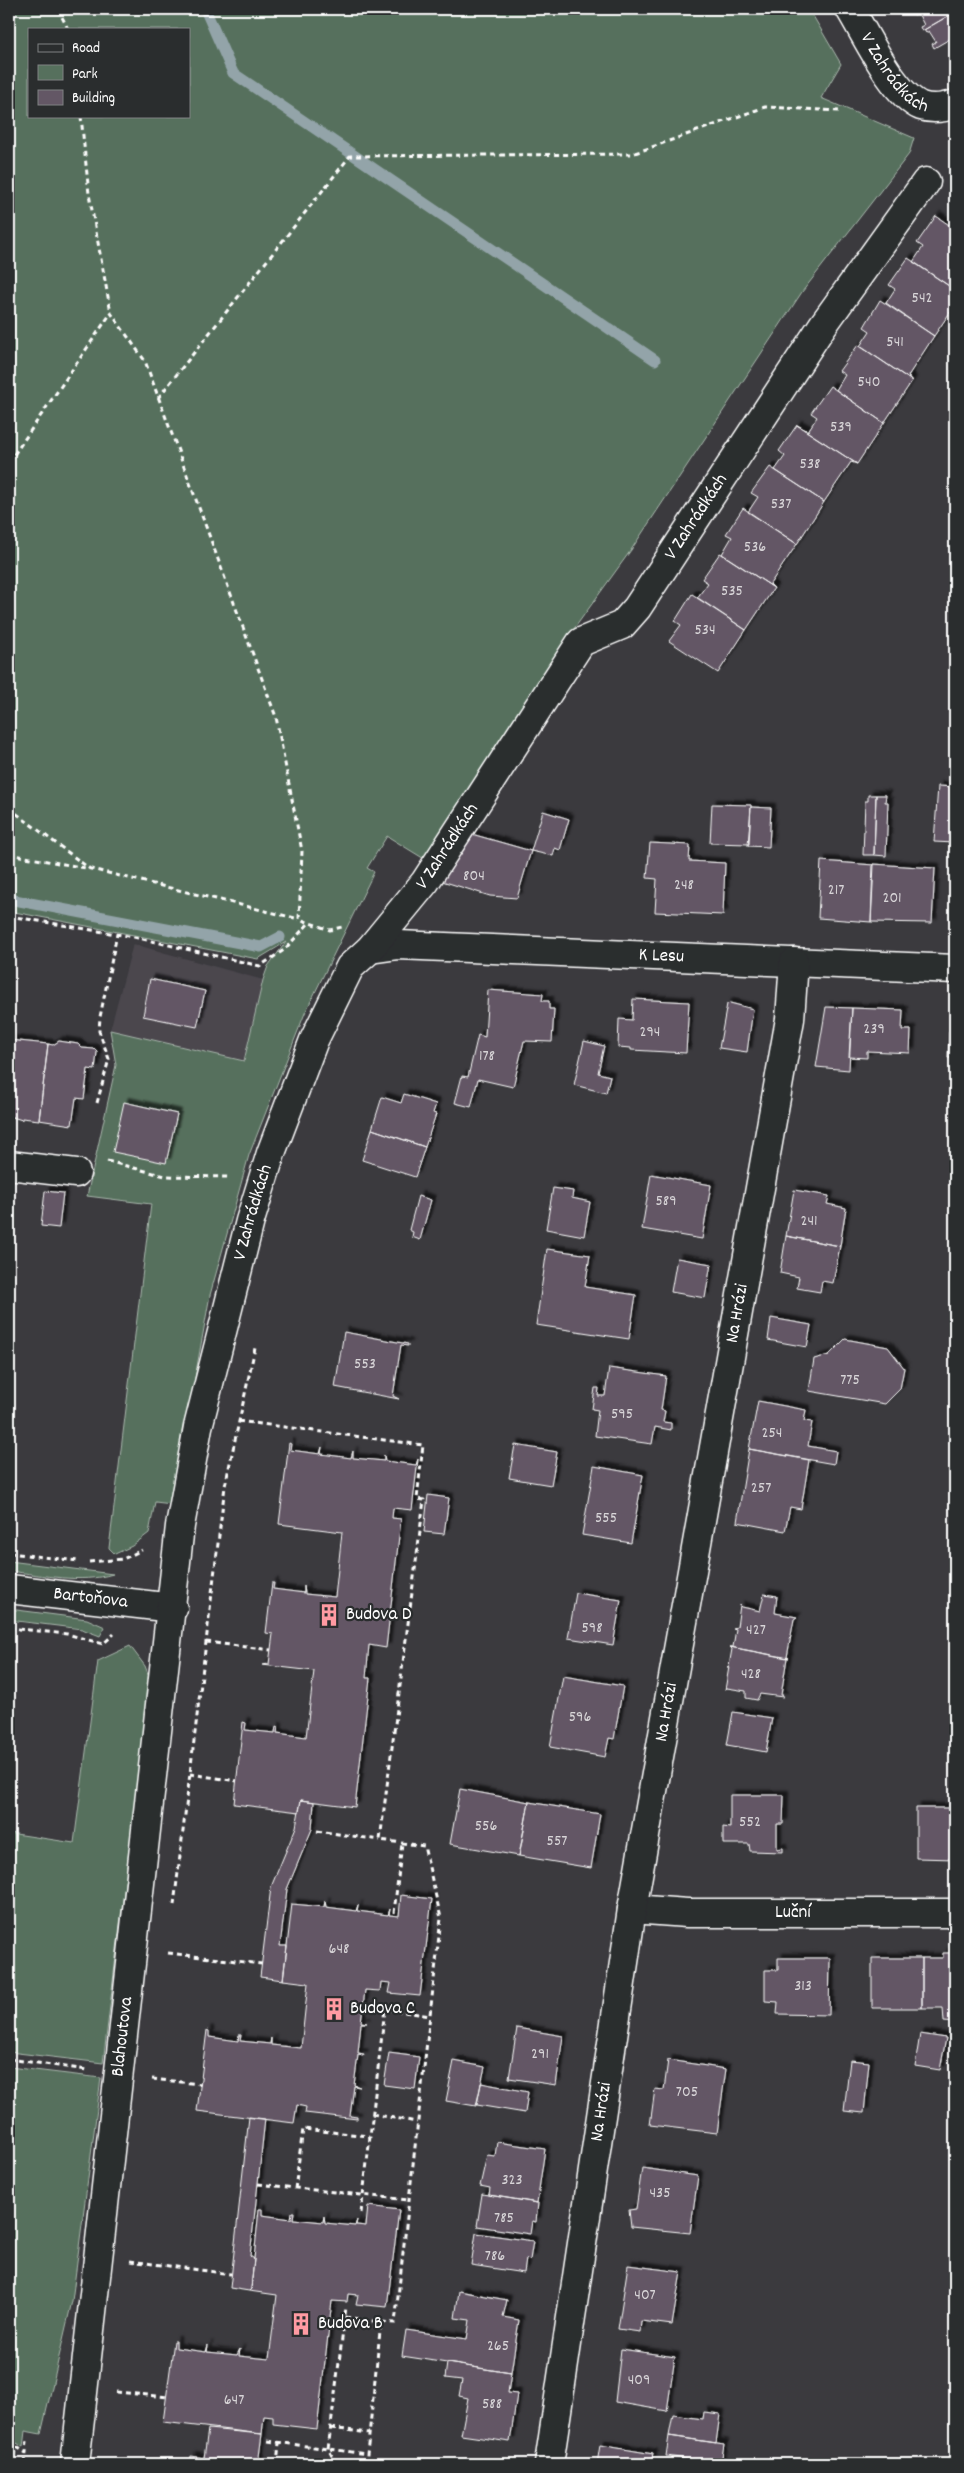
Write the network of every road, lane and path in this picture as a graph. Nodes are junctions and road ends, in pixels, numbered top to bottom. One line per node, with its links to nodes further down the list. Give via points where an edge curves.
1 (58, 9): 3 (path)
2 (850, 9): 4 (street, V Zahrádkách, via 888,72 912,101 931,108)
3 (68, 28)
4 (955, 104)
5 (840, 111): 9 (path, via 765,107 632,154 350,156)
6 (81, 118): 8 (path, via 89,194)
7 (926, 182): 18 (street, V Zahrádkách, via 823,325 637,608 622,625 581,642 424,882)
8 (111, 313): 9 (path, via 145,362); 10 (path)
9 (158, 398): 15 (path, via 276,717 302,852)
10 (9, 462)
11 (9, 808): 13 (path)
12 (9, 854): 13 (path)
13 (91, 870): 15 (path)
14 (9, 916): 17 (path)
15 (299, 919): 16 (path)
16 (310, 922): 17 (path, via 284,950 260,966); 18 (path, via 330,930 347,926)
17 (117, 934): 21 (path, via 100,1017 99,1032 109,1059)
18 (370, 949): 19 (street, K Lesu, via 398,945); 25 (street, V Zahrádkách, via 350,967 314,1040)
19 (794, 962): 20 (street, K Lesu); 42 (street, Na Hrázi, via 790,1019)
20 (955, 969)
21 (97, 1103)
22 (101, 1159): 25 (path, via 165,1176)
23 (9, 1165): 24 (street)
24 (76, 1172)
25 (263, 1178): 28 (street, V Zahrádkách, via 202,1409)
26 (255, 1346): 27 (path)
27 (238, 1421): 29 (path); 39 (path, via 423,1445 417,1499 424,1500)
28 (182, 1516): 29 (path); 33 (street, V Zahrádkách)
29 (221, 1524): 34 (path)
30 (146, 1545): 31 (path, via 141,1551 123,1559 92,1562)
31 (9, 1553)
32 (9, 1589): 33 (street, Bartoňova)
33 (173, 1608): 83 (street, Blahoutova)
34 (206, 1642): 35 (path); 36 (path)
35 (271, 1650)
36 (190, 1774): 37 (path); 41 (path)
37 (236, 1781)
38 (317, 1831): 39 (path)
39 (380, 1840): 40 (path)
40 (402, 1843): 43 (path); 49 (path, via 424,1846 440,1918)
41 (174, 1906)
42 (632, 1909): 44 (street, Luční, via 687,1913); 87 (street, Na Hrázi)
43 (394, 1913)
44 (955, 1913)
45 (169, 1944): 46 (path)
46 (168, 1953): 47 (path); 48 (path)
47 (167, 1963)
48 (262, 1964)
49 (431, 2016): 56 (path, via 385,2010); 57 (path)
50 (9, 2059): 51 (path)
51 (88, 2070)
52 (153, 2070): 53 (path)
53 (152, 2080): 54 (path); 55 (path)
54 (201, 2084)
55 (151, 2088)
56 (372, 2114): 57 (path); 58 (path)
57 (417, 2122): 62 (path)
58 (369, 2136): 60 (path, via 303,2129); 61 (path)
59 (258, 2184): 60 (path)
60 (296, 2189): 61 (path)
61 (363, 2196): 62 (path); 63 (path)
62 (409, 2200): 70 (path, via 395,2323)
63 (361, 2213)
64 (131, 2252): 65 (path)
65 (130, 2261): 66 (path); 67 (path)
66 (128, 2271)
67 (231, 2274)
68 (346, 2307): 69 (path)
69 (345, 2317): 70 (path); 73 (path)
70 (381, 2322): 74 (path)
71 (168, 2397): 72 (path, via 114,2391)
72 (112, 2400)
73 (331, 2428): 74 (path); 79 (path)
74 (369, 2433): 81 (path)
75 (27, 2441): 80 (path)
76 (268, 2441): 78 (path)
77 (9, 2442): 80 (path)
78 (279, 2443): 79 (path); 84 (path)
79 (328, 2449): 81 (path); 85 (path)
80 (26, 2453): 82 (path)
81 (367, 2454): 86 (path)
82 (25, 2464)
83 (75, 2464)
84 (277, 2464)
85 (337, 2464)
86 (366, 2464)
87 (549, 2464)

